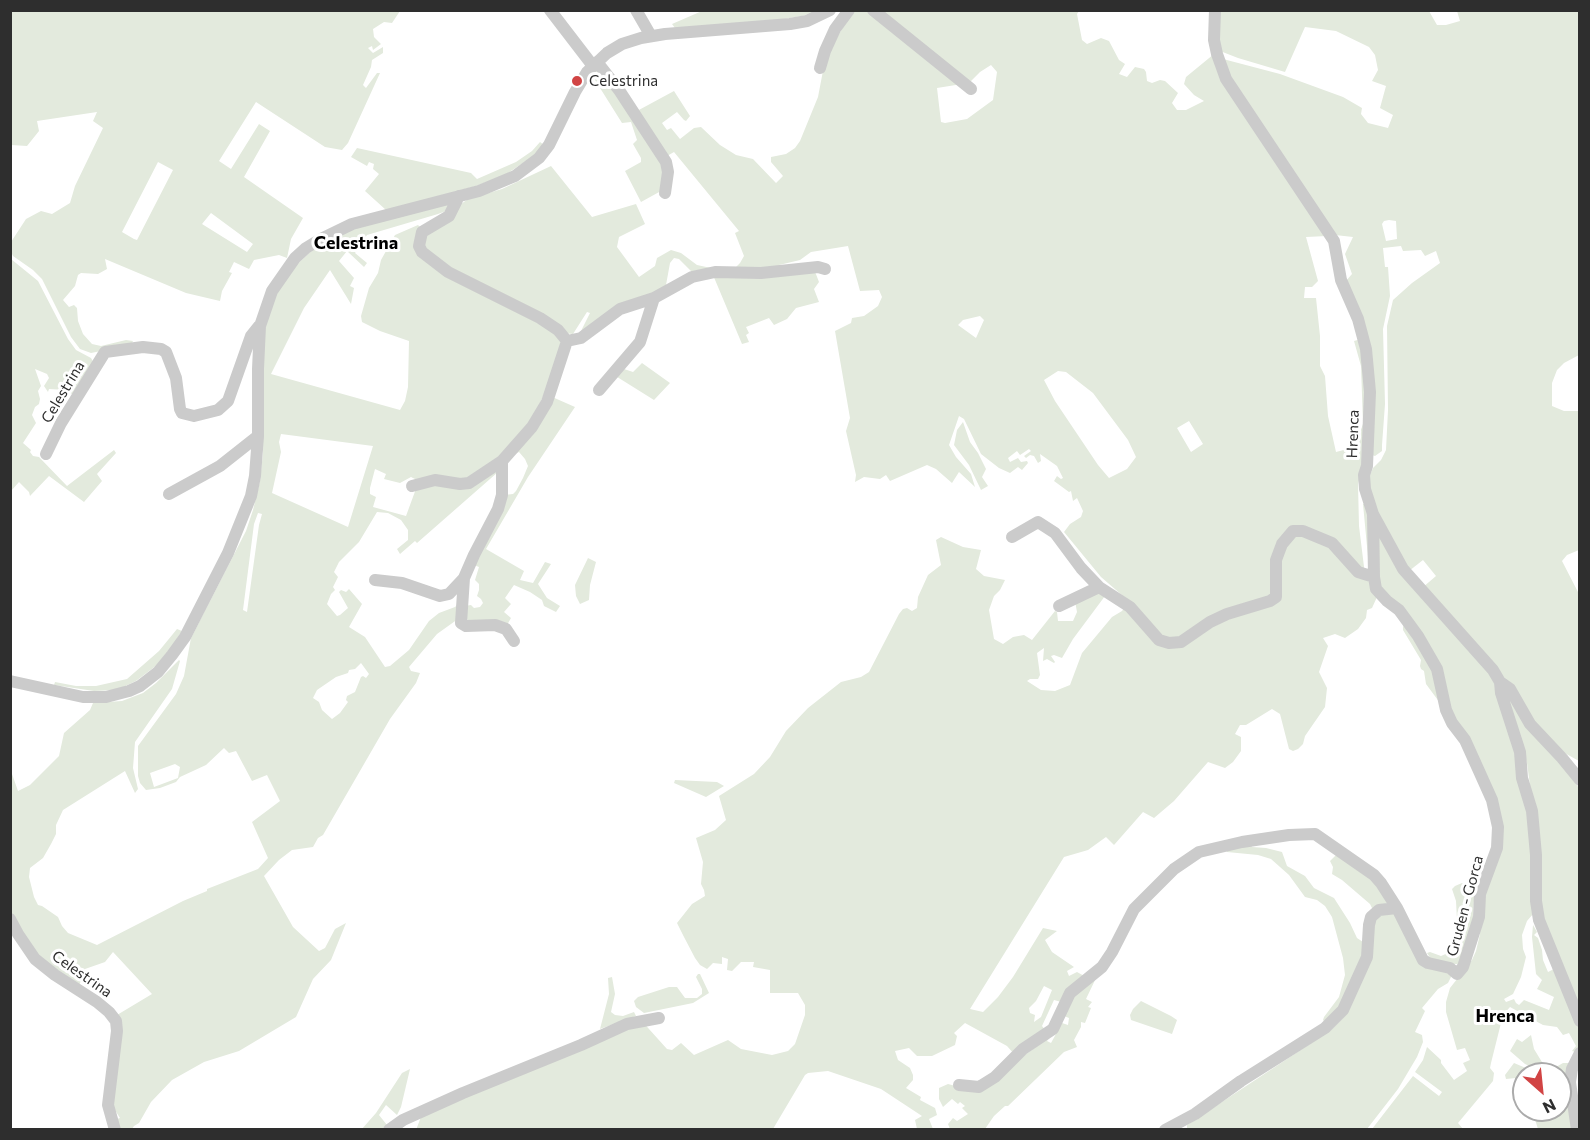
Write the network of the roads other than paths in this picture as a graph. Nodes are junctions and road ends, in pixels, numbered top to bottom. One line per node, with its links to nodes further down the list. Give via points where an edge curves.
1 (550, 10): 8 (street)
2 (636, 10): 7 (street)
3 (849, 10): 9 (street, via 835,29)
4 (873, 10): 10 (street)
5 (1215, 10): 23 (street, Hrenca, via 1214,40 1226,79 1335,241 1341,280 1366,349 1370,392 1364,476)
6 (830, 11): 7 (street, Celestrina, via 790,24)
7 (651, 36): 8 (street, Celestrina, via 622,44)
8 (595, 64): 11 (street, via 619,90 666,162); 12 (street, Celestrina, via 539,158 498,184)
9 (820, 68)
10 (971, 89)
11 (665, 194)
12 (459, 196): 15 (street, Celestrina, via 352,224 319,240 285,271 272,291); 16 (street, via 449,216 422,232 422,252 448,272 540,318)
13 (825, 269): 14 (street, via 715,272 692,276)
14 (654, 298): 16 (street, via 620,309 581,338); 17 (street, via 640,342)
15 (260, 326): 18 (street, Celestrina); 19 (street, Celestrina, via 251,336 228,401 218,411 194,416 180,409 176,378 166,352 143,347 105,352)
16 (567, 342): 20 (street, via 547,402 532,427)
17 (599, 390)
18 (258, 436): 22 (street, via 219,466); 31 (street, Celestrina, via 255,476 244,515 185,637 167,663 129,691 95,698)
19 (46, 454)
20 (502, 461): 21 (street, via 469,483 435,480); 26 (street, via 498,509)
21 (411, 486)
22 (169, 494)
23 (1373, 514): 25 (street, Gruden - Gorca); 32 (street, Hrenca, via 1403,569)
24 (1012, 537): 28 (street, via 1038,522 1055,532)
25 (1374, 577): 28 (street, via 1358,573 1332,543 1293,531 1276,560 1276,597 1210,622 1181,642 1168,643 1159,640 1130,607); 34 (street, Gruden - Gorca, via 1376,589 1399,610 1437,669 1446,710 1465,740 1492,800 1498,827 1497,848 1480,894 1475,934 1464,967 1457,974 1423,960)
26 (465, 578): 27 (street, via 448,594 440,596 402,583); 30 (street, via 461,623 506,629)
27 (375, 580)
28 (1099, 587): 29 (street)
29 (1059, 606)
30 (514, 641)
31 (10, 681)
32 (1500, 681): 33 (street, Hrenca, via 1510,689 1530,724); 37 (street, via 1532,812 1539,920)
33 (1580, 780)
34 (1397, 908): 39 (street, via 1374,875 1315,834 1242,842 1198,852 1174,869 1134,909 1102,967 1070,993 1053,1029 979,1086); 42 (street, via 1379,910 1371,917 1367,957 1343,1010 1325,1028)
35 (10, 919): 40 (street, Celestrina, via 35,959 97,1002 116,1021 108,1105)
36 (659, 1018): 41 (street, via 627,1024 463,1093)
37 (1580, 1021)
38 (1580, 1053): 43 (street, via 1570,1082)
39 (959, 1084)
40 (115, 1130)
41 (389, 1130)
42 (1165, 1130)
43 (1577, 1130)

